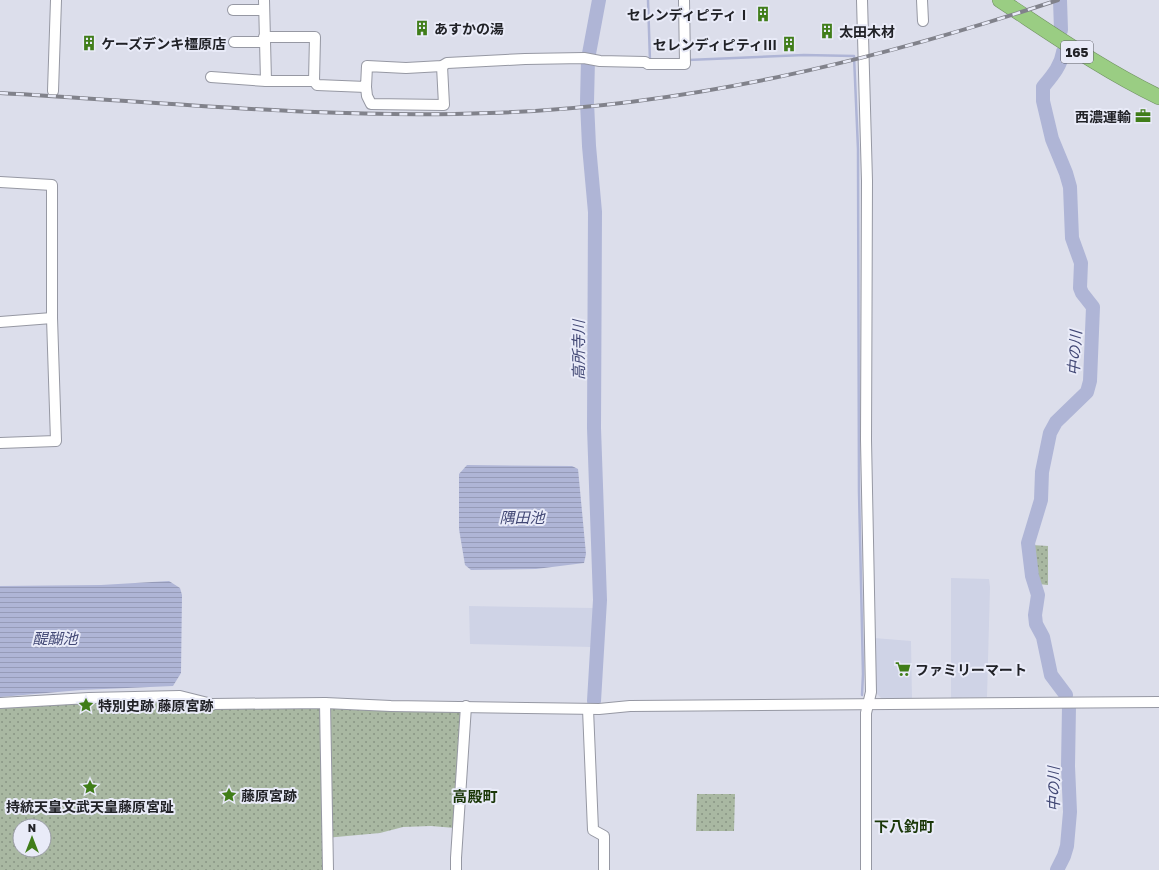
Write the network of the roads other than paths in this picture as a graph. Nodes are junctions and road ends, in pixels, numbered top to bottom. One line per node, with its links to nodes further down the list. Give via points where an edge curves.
1 (56, 0): 16 (street)
2 (684, 0): 11 (street, via 685,64 525,59 447,63)
3 (862, 0): 25 (street, via 867,181 866,440 871,692)
4 (922, 0): 8 (street)
5 (1000, 0): 17 (highway, 165, via 1074,50)
6 (264, 5): 7 (street); 9 (street)
7 (233, 10)
8 (922, 21)
9 (264, 39): 10 (street); 13 (street); 14 (street, via 315,38)
10 (234, 42)
11 (442, 66): 15 (street, via 368,66); 15 (street, via 444,105 371,104)
12 (211, 77): 13 (street)
13 (266, 81): 14 (street)
14 (314, 81): 15 (street, via 317,85)
15 (366, 87)
16 (53, 91)
17 (1159, 97)
18 (0, 182): 19 (street, via 52,185)
19 (52, 318): 20 (street); 21 (street, via 56,441)
20 (0, 322)
21 (0, 443)
22 (1159, 702): 25 (street)
23 (0, 703): 24 (street, via 180,696 212,704)
24 (325, 703): 26 (street); 28 (street)
25 (868, 704): 27 (street, via 630,706); 31 (street)
26 (466, 706): 27 (street); 29 (street)
27 (588, 709): 30 (street, via 593,830 604,836)
28 (328, 870)
29 (456, 870)
30 (604, 870)
31 (866, 870)

